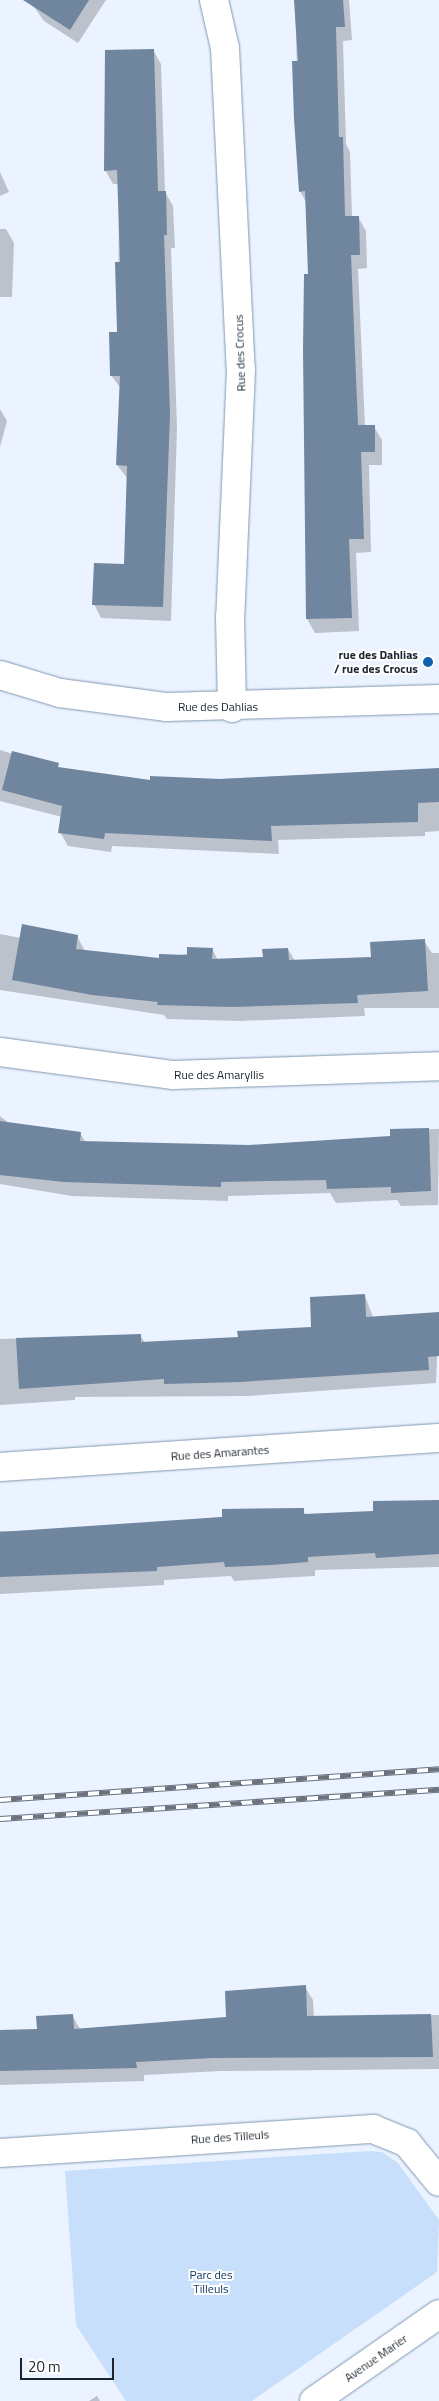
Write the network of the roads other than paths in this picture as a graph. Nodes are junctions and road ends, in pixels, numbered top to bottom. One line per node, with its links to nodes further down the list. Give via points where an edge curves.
1 (214, 0): 4 (street, Rue des Crocus, via 225,48 241,370 230,617)
2 (0, 675): 4 (street, Rue des Dahlias, via 115,702)
3 (439, 699): 4 (street, Rue des Dahlias)
4 (232, 708)
5 (0, 1052): 6 (street, Rue des Amaryllis, via 173,1075)
6 (439, 1066)
7 (439, 1438): 8 (street, Rue des Amarantes)
8 (0, 1467)
9 (0, 2153): 10 (street, Rue des Tilleuls, via 373,2129 407,2143)
10 (439, 2182)
11 (439, 2314): 12 (street, Avenue Marier)
12 (314, 2401)

